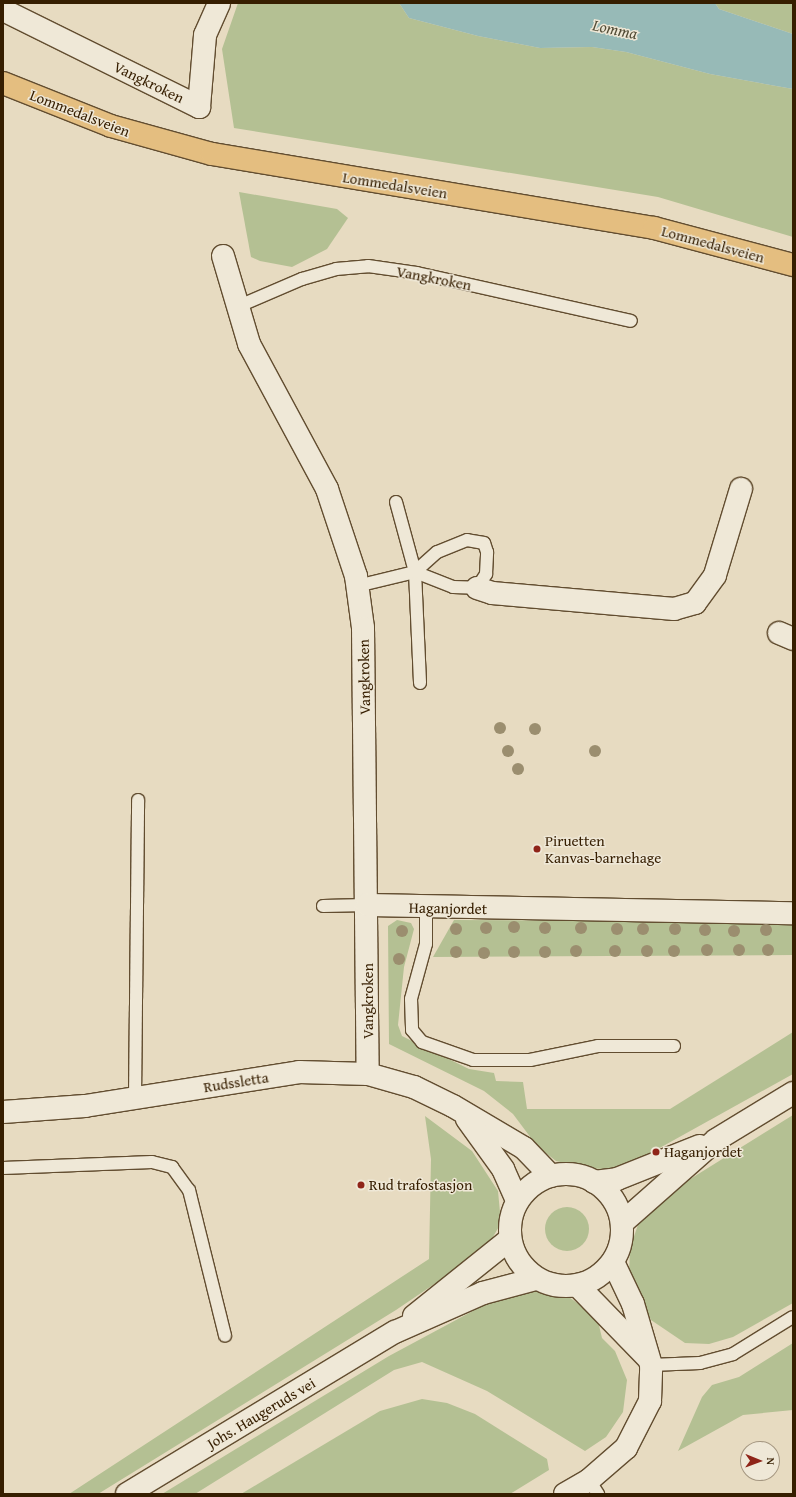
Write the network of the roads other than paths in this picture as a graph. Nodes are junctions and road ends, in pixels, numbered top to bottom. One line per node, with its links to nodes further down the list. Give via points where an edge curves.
1 (219, 3): 2 (street, Vangkroken, via 204,35 198,107)
2 (3, 10)
3 (3, 83): 5 (main road, Lommedalsveien, via 111,126 190,148 258,163 654,228)
4 (223, 256): 6 (street, Vangkroken)
5 (793, 265)
6 (239, 306): 7 (lane, Vangkroken, via 302,279 336,269 368,266 417,273); 11 (street, Vangkroken, via 249,344 327,489 344,533)
7 (631, 321)
8 (741, 490): 12 (street, via 715,575 695,602 674,609 492,593)
9 (396, 502): 10 (lane)
10 (415, 572): 11 (lane); 12 (lane, via 453,587); 12 (lane, via 437,552 477,539 487,552 486,574); 13 (lane)
11 (357, 586): 15 (street, Vangkroken, via 363,628)
12 (477, 588)
13 (420, 683)
14 (138, 800): 22 (lane)
15 (367, 905): 16 (lane); 17 (street, Haganjordet); 20 (street, Vangkroken)
16 (323, 906)
17 (426, 908): 18 (street, Haganjordet); 19 (lane, via 426,944 411,999 412,1030 422,1042 473,1060 530,1060 598,1046)
18 (793, 913)
19 (674, 1046)
20 (368, 1074): 22 (street, Rudssletta, via 299,1072); 24 (street, Rudssletta, via 414,1087)
21 (793, 1093): 25 (street)
22 (135, 1098): 23 (street, Rudssletta, via 78,1107)
23 (3, 1112)
24 (463, 1113): 27 (street, Rudssletta, via 524,1148); 29 (street, Rudssletta, via 503,1168)
25 (716, 1140): 28 (street, via 617,1179); 30 (street)
26 (3, 1168): 37 (lane, via 152,1162 172,1167 189,1190)
27 (551, 1176): 28 (street, via 576,1175); 29 (street, via 533,1184)
28 (594, 1182): 30 (street, via 615,1204)
29 (518, 1201): 31 (street, via 510,1220)
30 (622, 1223): 32 (street, via 621,1244)
31 (510, 1239): 33 (street, via 516,1258); 36 (street, Johs. Haugeruds vei)
32 (613, 1262): 34 (street, via 596,1278); 38 (street, via 633,1304)
33 (536, 1279): 34 (street, via 555,1286); 36 (street, Johs. Haugeruds vei, via 483,1294)
34 (578, 1286): 38 (street)
35 (793, 1317): 38 (lane, via 733,1354 700,1363)
36 (395, 1332): 40 (street, Johs. Haugeruds vei)
37 (225, 1336)
38 (649, 1361): 39 (street, via 650,1401 637,1432)
39 (593, 1487): 41 (street)
40 (127, 1494)
41 (565, 1494)

